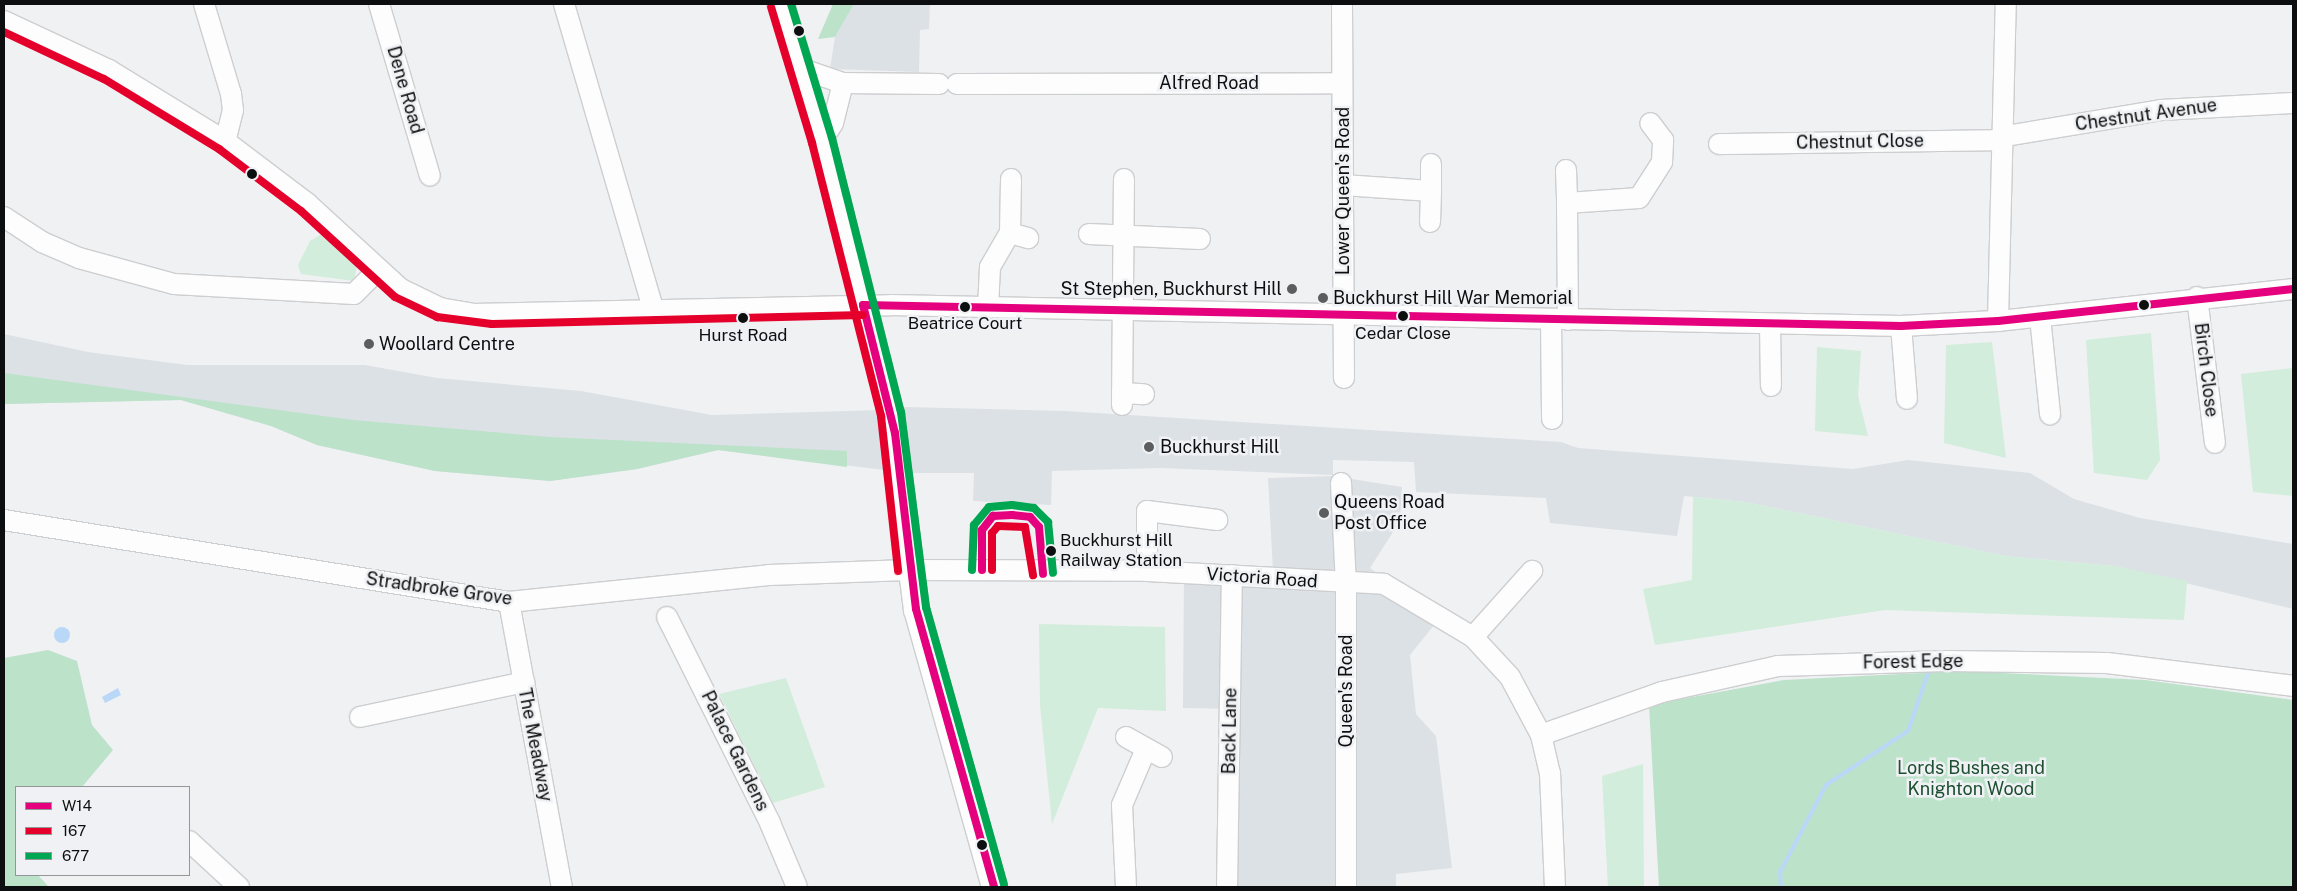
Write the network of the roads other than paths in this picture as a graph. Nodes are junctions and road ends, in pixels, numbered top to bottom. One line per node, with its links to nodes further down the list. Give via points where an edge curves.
1 (204, 4): 15 (street, via 231,94 233,110)
2 (380, 4): 19 (street, Dene Road)
3 (564, 4): 35 (street)
4 (781, 4): 8 (main road)
5 (1342, 4): 10 (street, Lower Queen's Road)
6 (2006, 4): 13 (street)
7 (4, 21): 15 (street, via 109,70)
8 (802, 69): 9 (street, Alfred Road); 14 (main road)
9 (843, 83): 10 (street, Alfred Road); 14 (street, via 832,123)
10 (1342, 83): 22 (street, Lower Queen's Road)
11 (2293, 103): 13 (street, Chestnut Avenue, via 2161,110)
12 (1650, 123): 24 (street, via 1663,140 1662,162 1639,198)
13 (2000, 138): 16 (street, Chestnut Close); 40 (street)
14 (822, 140): 33 (main road)
15 (225, 141): 30 (street, via 307,203)
16 (1719, 144)
17 (1431, 164): 23 (street)
18 (1566, 170): 24 (street)
19 (430, 176)
20 (1011, 179): 34 (street, via 1019,235 990,267)
21 (1124, 179): 28 (street)
22 (1343, 185): 23 (street); 37 (street, Lower Queen's Road)
23 (1431, 191): 26 (street)
24 (1567, 203): 39 (street)
25 (4, 217): 30 (street, via 42,242 79,258 174,284 354,294)
26 (1430, 222)
27 (1089, 234): 28 (street)
28 (1124, 237): 29 (street); 36 (street)
29 (1200, 239)
30 (378, 270): 35 (street, via 401,289 440,308 473,314)
31 (2293, 289): 32 (street)
32 (2197, 297): 38 (street); 49 (street, Birch Close)
33 (863, 305): 34 (street); 35 (street); 53 (main road, via 891,414)
34 (988, 308): 36 (street)
35 (653, 309)
36 (1123, 310): 37 (street); 45 (street, via 1122,399)
37 (1343, 316): 39 (street); 43 (street, Lower Queen's Road)
38 (2040, 317): 40 (street); 47 (street)
39 (1560, 320): 41 (street); 48 (street)
40 (1998, 321): 42 (street)
41 (1770, 325): 42 (street); 44 (street)
42 (1901, 326): 46 (street)
43 (1344, 378)
44 (1771, 386)
45 (1144, 394)
46 (1907, 399)
47 (2050, 414)
48 (1552, 419)
49 (2215, 443)
50 (1341, 489): 57 (street, Queen's Road)
51 (4, 520): 58 (street, Stradbroke Grove)
52 (1217, 520): 55 (street, via 1147,511)
53 (908, 570): 55 (street, Victoria Road); 58 (street, Stradbroke Grove, via 769,575); 70 (main road, via 946,723)
54 (1532, 571): 60 (street)
55 (1147, 572): 56 (street, Victoria Road)
56 (1232, 576): 57 (street, Victoria Road); 72 (street, Back Lane)
57 (1346, 584): 60 (street, Victoria Road, via 1384,584); 73 (street, Queen's Road)
58 (509, 602): 61 (street, The Meadway)
59 (667, 617): 69 (street, Palace Gardens, via 770,823)
60 (1473, 637): 64 (street, Victoria Road, via 1510,677)
61 (524, 682): 63 (street); 68 (street, The Meadway)
62 (2293, 686): 64 (street, Forest Edge, via 2107,663 1946,660 1778,666 1662,692)
63 (360, 717)
64 (1541, 735): 74 (street, Victoria Road, via 1555,806)
65 (1126, 737): 71 (street, via 1154,753 1122,804)
66 (190, 842): 67 (street)
67 (239, 887)
68 (562, 887)
69 (797, 887)
70 (994, 887)
71 (1126, 887)
72 (1227, 887)
73 (1346, 887)
74 (1555, 887)

